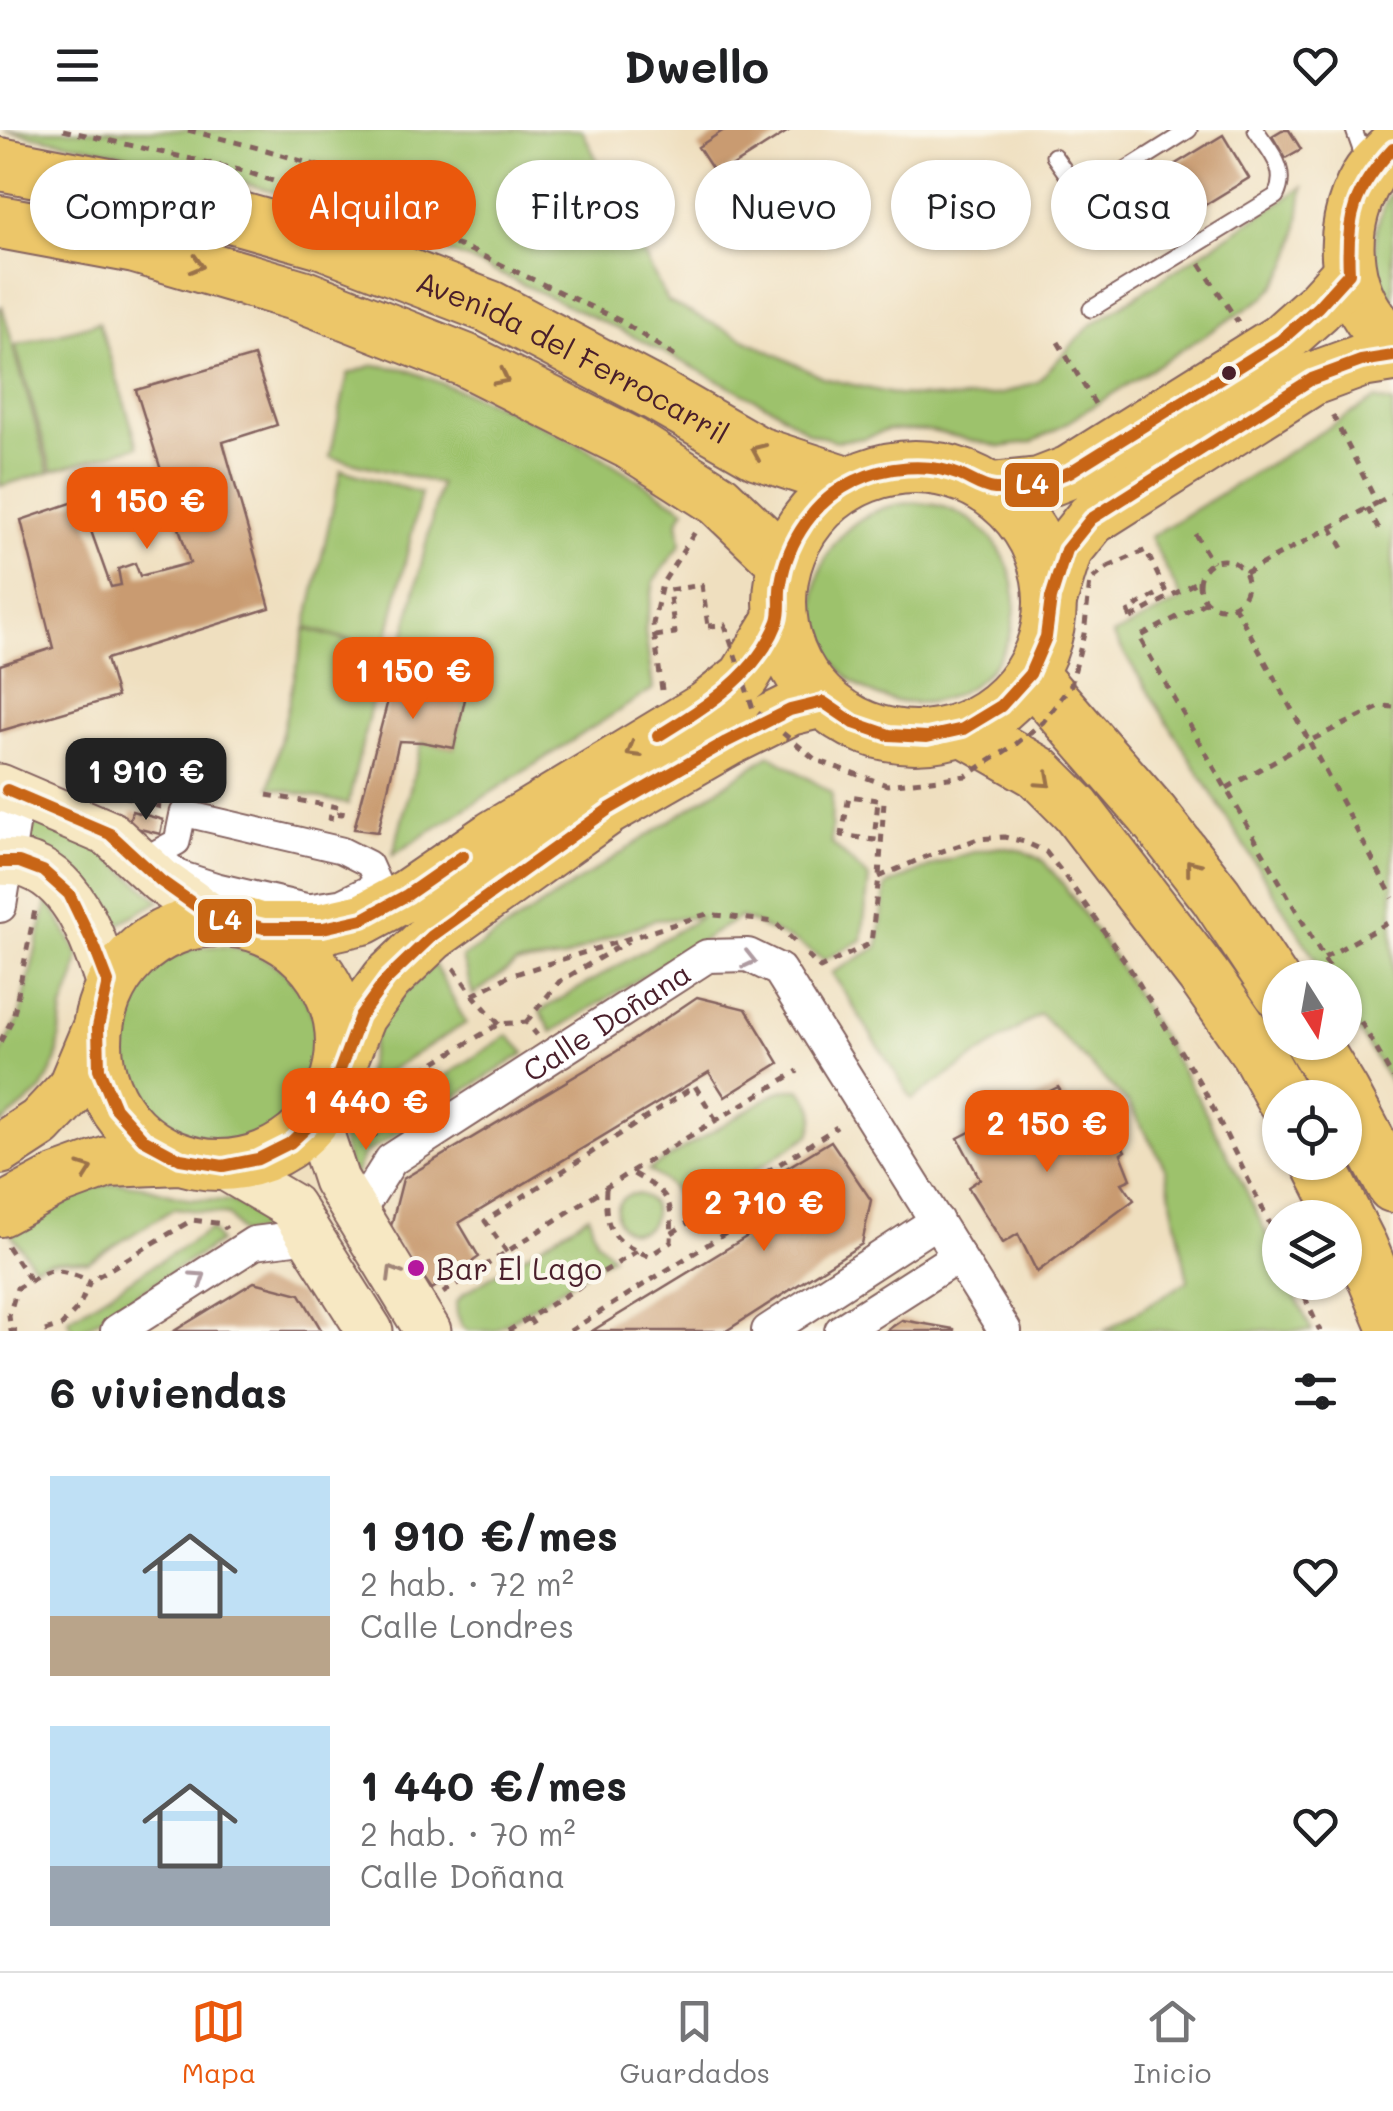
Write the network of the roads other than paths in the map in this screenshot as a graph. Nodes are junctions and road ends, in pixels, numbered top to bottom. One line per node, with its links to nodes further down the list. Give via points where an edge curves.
1 (1189, 130): 4 (lane, via 1096,189 1076,187)
2 (1256, 130): 8 (lane, via 1281,170 1276,196)
3 (1372, 150): 7 (highway, via 1346,238)
4 (1054, 156)
5 (0, 164): 11 (highway, Avenida del Ferrocarril, one-way to 5, via 758,453 490,308 319,241 145,192)
6 (0, 222): 13 (highway, Avenida del Ferrocarril, one-way to 13, via 136,247 302,296 465,360 630,442 719,500)
7 (1349, 273): 9 (highway, via 1361,305); 12 (highway, via 1281,340 1070,472 1039,484)
8 (1090, 309)
9 (1393, 342)
10 (1393, 356): 14 (highway, via 1312,379 1091,519 1066,550)
11 (850, 483): 12 (highway, via 917,466); 13 (highway, via 799,531)
12 (991, 489): 14 (highway, via 1022,519 1043,556)
13 (785, 563): 15 (highway, via 779,590)
14 (1051, 598): 16 (highway, via 1046,638)
15 (749, 644): 17 (highway, via 788,649); 23 (main road, one-way to 23, via 706,707 407,895 363,919 323,928)
16 (1030, 674): 18 (highway, via 1001,706); 24 (highway, one-way to 16, via 1152,814)
17 (823, 702): 18 (highway, via 889,735); 27 (main road, via 742,734 609,809 432,936 360,1016)
18 (963, 728): 28 (highway, one-way to 28, via 1038,772 1076,810)
19 (17, 794): 20 (street); 22 (main road, via 110,834)
20 (10, 880): 25 (main road, via 44,872 69,894 96,948)
21 (378, 884): 21 (street, via 340,902 308,907 180,874 154,854 176,842 184,813 342,850 370,864)
22 (216, 920): 23 (main road); 25 (main road, via 171,930 143,947)
23 (264, 928): 27 (main road, via 300,950 327,983 341,1024)
24 (1262, 965)
25 (103, 1005): 30 (main road, via 72,1089 40,1124); 31 (main road, via 99,1069 115,1108 143,1139)
26 (1323, 1060): 33 (highway)
27 (340, 1066): 29 (main road)
28 (1272, 1080)
29 (316, 1119): 31 (main road, via 258,1159); 35 (main road, via 336,1180)
30 (0, 1149)
31 (201, 1162): 34 (main road, one-way to 31, via 108,1162); 37 (main road, via 291,1206)
32 (1327, 1180): 40 (highway)
33 (1393, 1186)
34 (0, 1211)
35 (357, 1214): 36 (street, Calle Doñana, one-way to 36, via 391,1160 707,956 748,956 779,970); 39 (main road, one-way to 35)
36 (936, 1221): 38 (street, Calle Doñana); 43 (street)
37 (310, 1236): 41 (street, one-way to 37, via 254,1243); 42 (main road)
38 (958, 1256): 44 (street); 45 (street, Calle Doñana)
39 (430, 1316)
40 (1393, 1324)
41 (117, 1331)
42 (370, 1331)
43 (768, 1331)
44 (841, 1331)
45 (1006, 1331)

